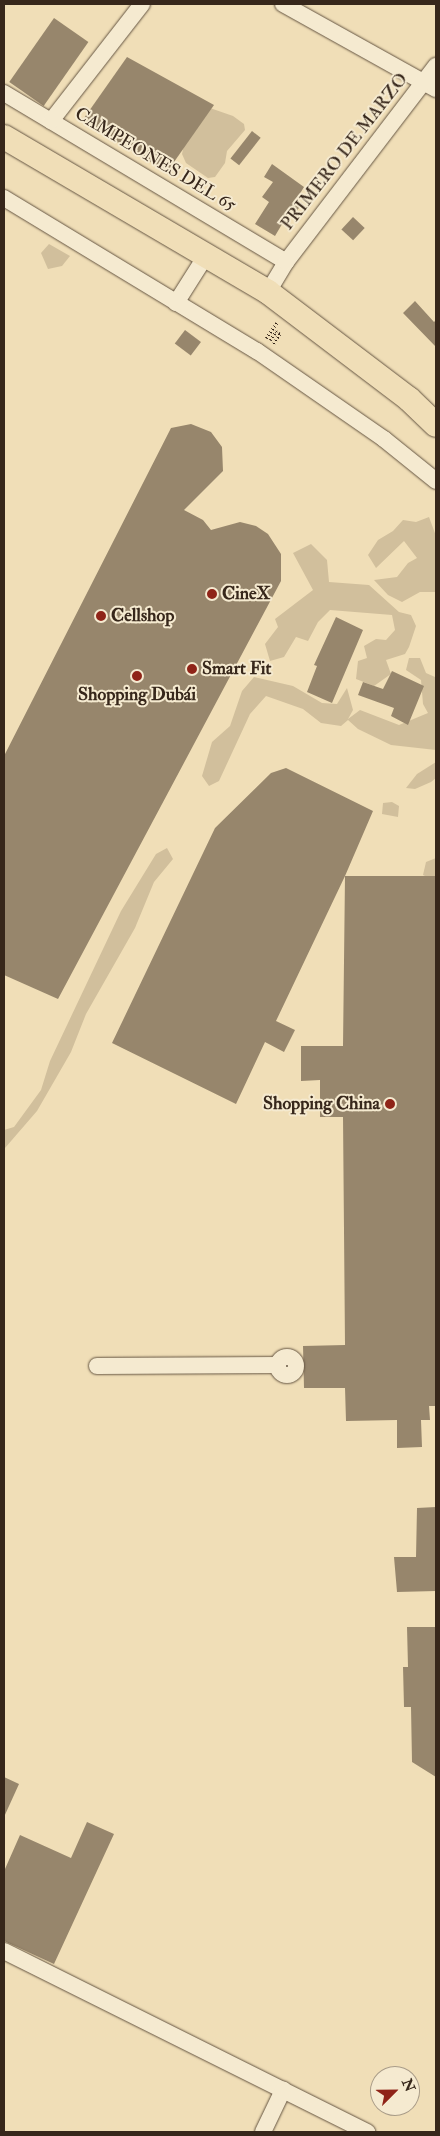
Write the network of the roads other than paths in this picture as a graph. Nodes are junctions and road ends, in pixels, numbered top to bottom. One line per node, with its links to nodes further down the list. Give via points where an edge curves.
1 (142, 4): 6 (street)
2 (283, 4): 4 (street)
3 (436, 66): 4 (street, PRIMERO DE MARZO)
4 (430, 85): 10 (street, PRIMERO DE MARZO)
5 (4, 93): 6 (street, CAMPEONES DEL 65)
6 (51, 121): 10 (street, CAMPEONES DEL 65)
7 (4, 136): 9 (highway)
8 (4, 198): 12 (street)
9 (207, 254): 11 (highway); 12 (street)
10 (286, 262): 11 (street, PRIMERO DE MARZO)
11 (268, 292): 13 (highway, via 409,399)
12 (176, 302): 14 (street, via 258,352 384,439)
13 (436, 425)
14 (436, 480)
15 (96, 1366): 16 (street, via 278,1365 282,1358 289,1356)
16 (300, 1366)
17 (4, 1951): 18 (street)
18 (283, 2090): 19 (street); 20 (street)
19 (263, 2132)
20 (367, 2132)

